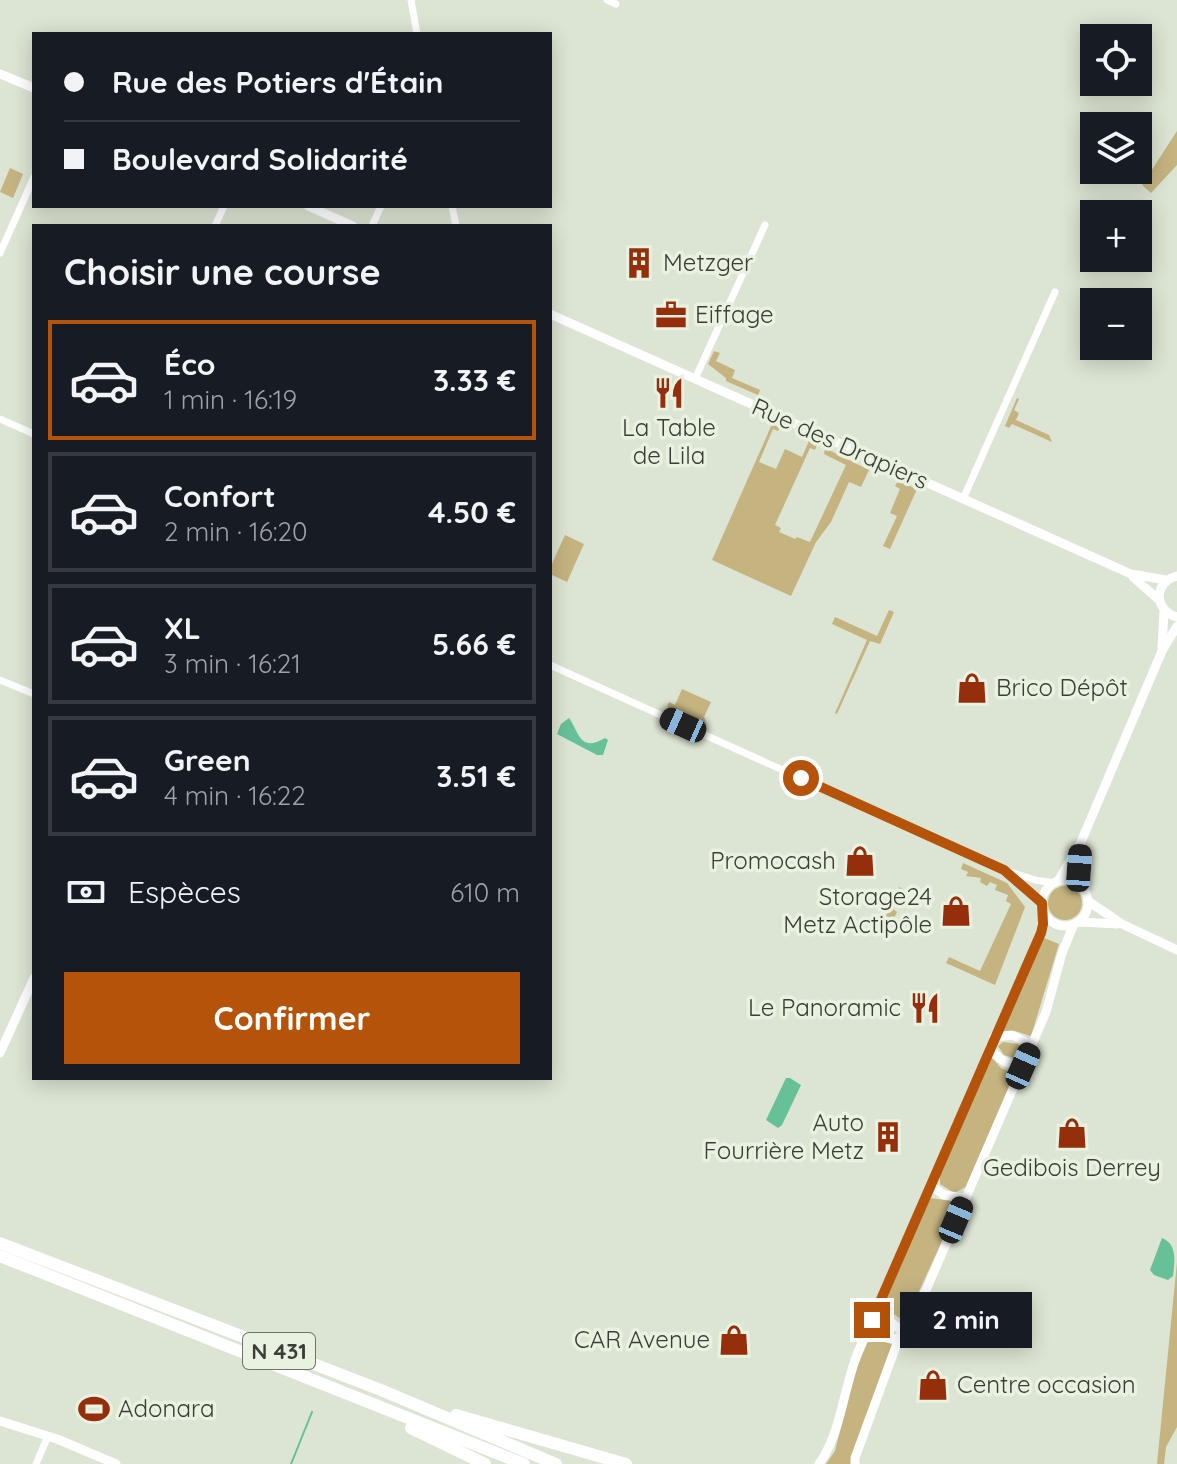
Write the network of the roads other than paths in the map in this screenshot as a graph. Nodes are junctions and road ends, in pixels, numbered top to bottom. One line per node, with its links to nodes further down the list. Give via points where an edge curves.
1 (411, 0): 4 (street)
2 (607, 0): 3 (street)
3 (616, 4)
4 (417, 32)
5 (0, 74): 6 (main road)
6 (32, 87)
7 (32, 181): 11 (street)
8 (312, 208): 9 (main road)
9 (348, 224)
10 (765, 225): 14 (street)
11 (0, 253)
12 (1055, 292): 17 (street)
13 (552, 315): 14 (main road, Rue des Drapiers)
14 (695, 379): 17 (main road, Rue des Drapiers)
15 (0, 419): 16 (street)
16 (32, 433)
17 (963, 499): 18 (main road, Rue des Drapiers)
18 (1131, 574): 19 (main road, Rue des Drapiers); 20 (main road, Rue des Drapiers)
19 (1174, 576): 20 (main road, via 1162,586)
20 (1159, 600): 21 (main road)
21 (1164, 611): 22 (main road); 24 (main road)
22 (1177, 617)
23 (1177, 626): 24 (main road)
24 (1162, 651): 28 (main road)
25 (552, 666): 29 (street)
26 (0, 680): 27 (street)
27 (32, 693)
28 (1081, 842): 30 (main road); 31 (main road)
29 (1004, 870): 30 (street); 33 (street)
30 (1056, 882): 31 (main road); 33 (main road, via 1045,891)
31 (1081, 886): 32 (main road)
32 (1088, 901): 34 (main road); 35 (main road)
33 (1043, 905): 34 (main road, via 1055,923); 38 (main road, via 1041,933)
34 (1076, 923): 35 (main road); 39 (main road)
35 (1122, 924): 36 (main road)
36 (1177, 950)
37 (32, 982): 40 (main road)
38 (992, 1042): 39 (main road, via 1012,1035); 41 (main road, via 1000,1060); 42 (main road)
39 (1032, 1045): 41 (main road)
40 (0, 1053)
41 (1023, 1066): 43 (main road)
42 (930, 1185): 43 (main road, via 944,1195); 46 (main road)
43 (965, 1198): 47 (main road)
44 (0, 1243): 49 (highway, N 431)
45 (0, 1256): 48 (highway, N 431)
46 (872, 1320): 47 (main road, via 887,1319); 47 (main road, via 881,1336 892,1340); 58 (main road, via 847,1382 833,1441)
47 (901, 1335): 59 (main road)
48 (333, 1388): 54 (highway); 55 (highway, N 431)
49 (381, 1390): 56 (highway, N 431); 57 (highway)
50 (0, 1421): 51 (main road)
51 (48, 1436): 52 (street); 53 (main road)
52 (36, 1464)
53 (116, 1464)
54 (485, 1464)
55 (524, 1464)
56 (556, 1464)
57 (626, 1464)
58 (819, 1464)
59 (855, 1464)

